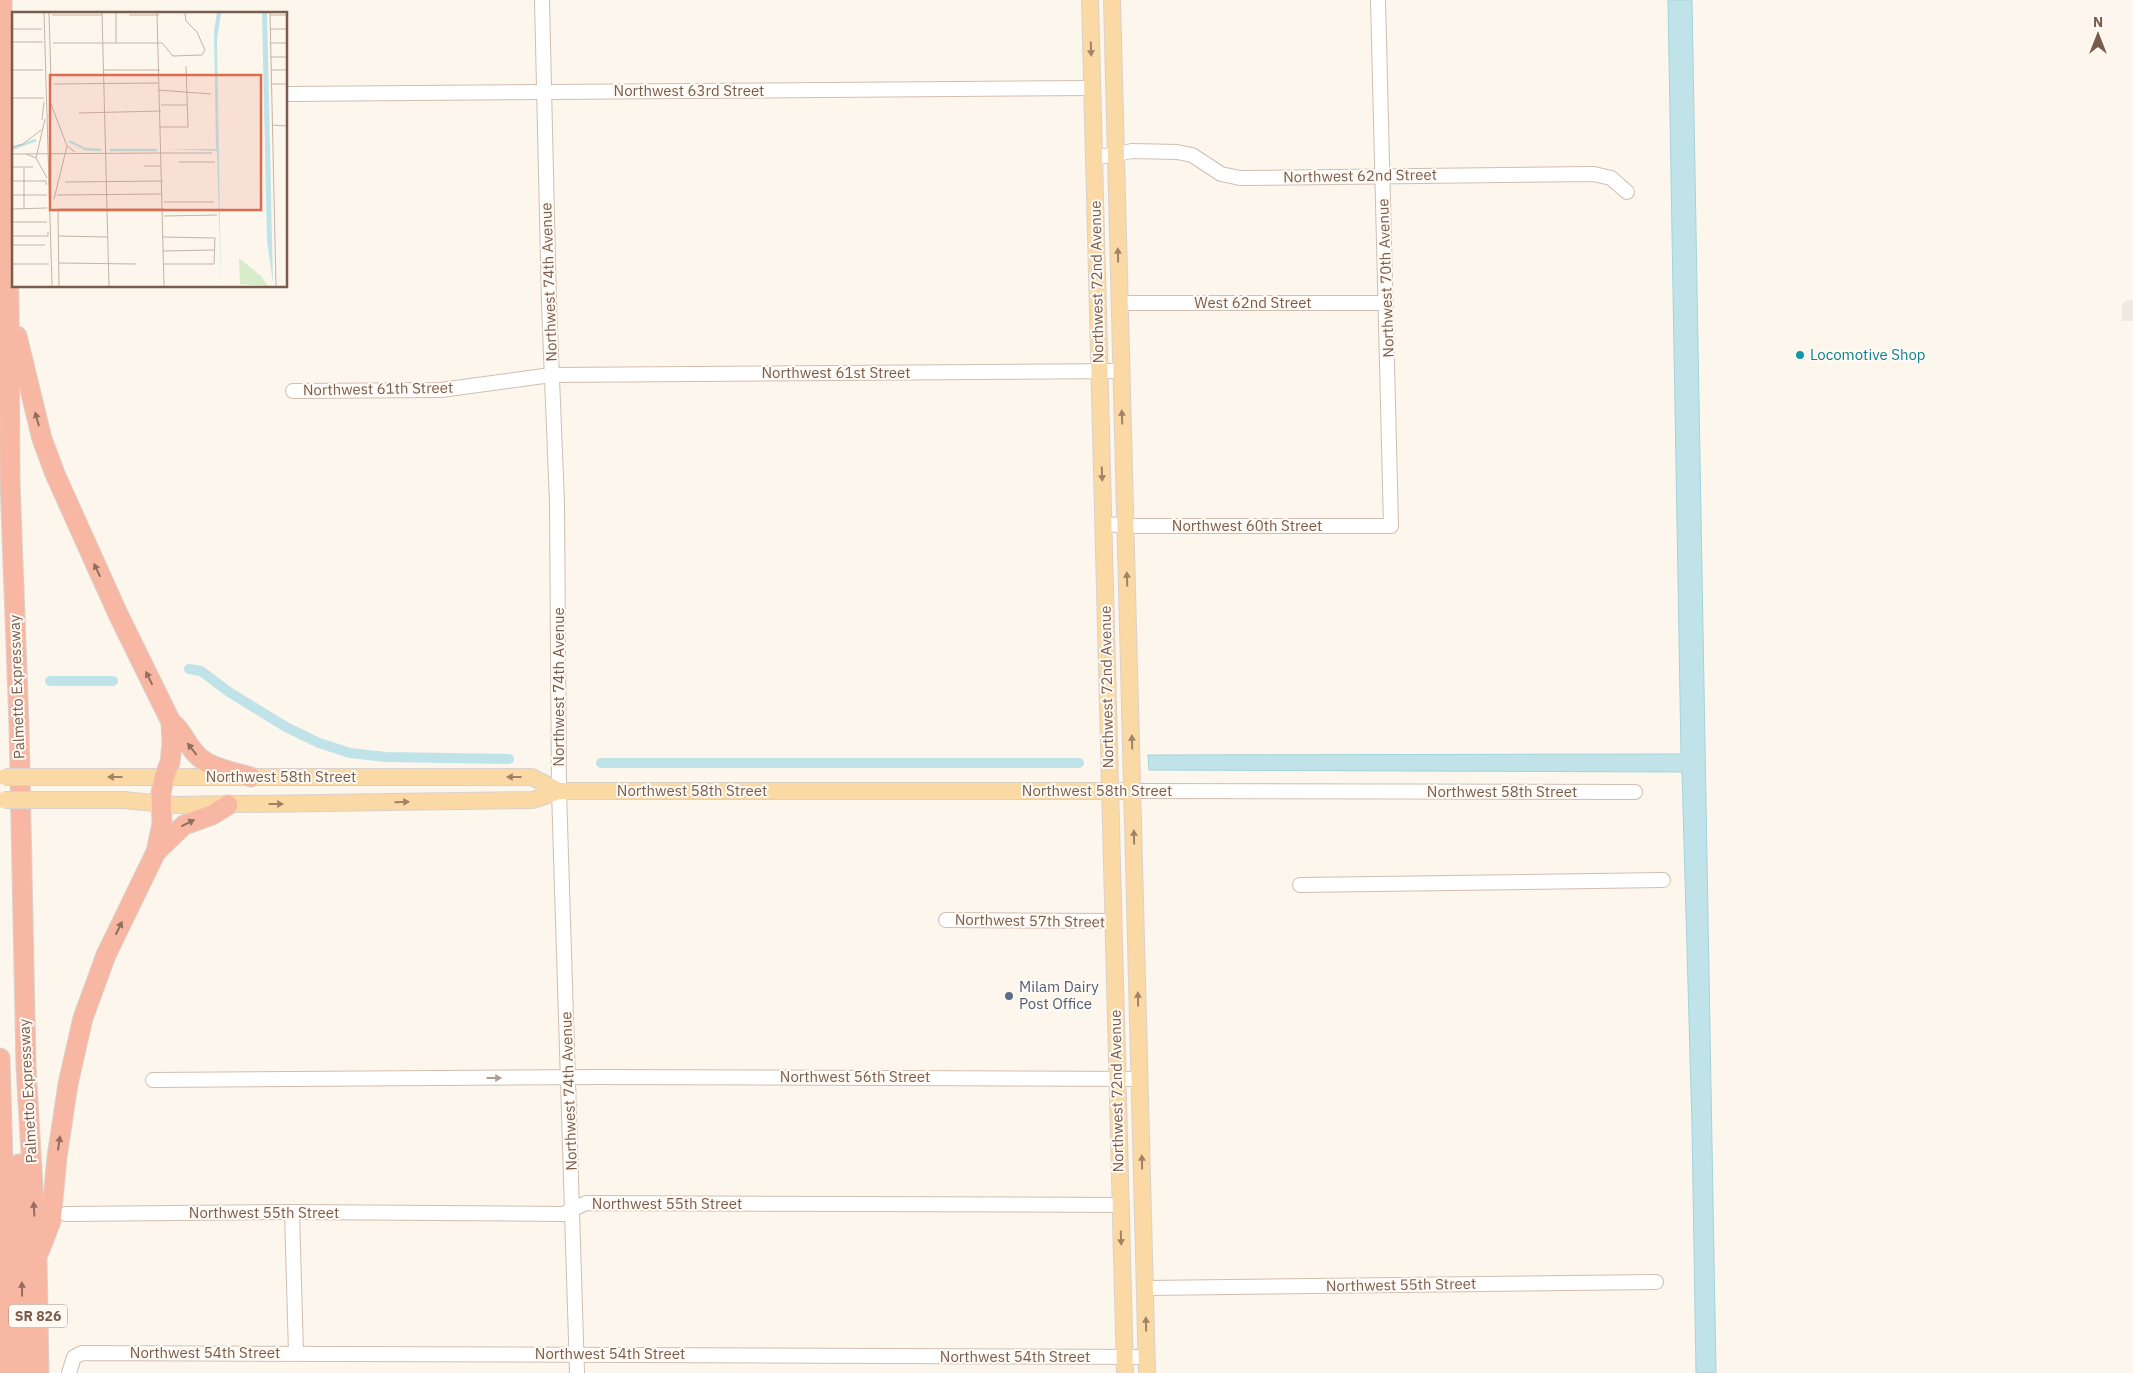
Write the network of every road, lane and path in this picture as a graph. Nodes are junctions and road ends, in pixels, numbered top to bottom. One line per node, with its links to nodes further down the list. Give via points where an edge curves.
1 (2, 0): 13 (highway, Palmetto Expressway / SR 826)
2 (542, 0): 7 (street, Northwest 74th Avenue)
3 (1090, 0): 6 (main road, Northwest 72nd Avenue, one-way to 6)
4 (1112, 0): 9 (main road, Northwest 72nd Avenue)
5 (1378, 0): 11 (street, Northwest 70th Avenue)
6 (1092, 88): 7 (street, Northwest 63rd Street); 10 (main road, Northwest 72nd Avenue)
7 (545, 92): 8 (street, Northwest 63rd Street); 18 (street, Northwest 74th Avenue)
8 (288, 94)
9 (1116, 154): 10 (street, Northwest 62nd Street); 11 (street, Northwest 62nd Street, via 1132,151 1184,153 1214,171 1240,178); 14 (main road, Northwest 72nd Avenue, one-way to 9)
10 (1094, 158): 16 (main road, Northwest 72nd Avenue)
11 (1383, 176): 12 (street, Northwest 62nd Street, via 1594,174 1611,178); 15 (street, Northwest 70th Avenue)
12 (1627, 192)
13 (9, 300): 24 (highway, one-way to 13, via 113,605 55,474 40,430); 49 (highway, Palmetto Expressway / SR 826, one-way to 13, via 26,1066 10,481)
14 (1120, 303): 15 (street, West 62nd Street); 17 (main road, Northwest 72nd Avenue)
15 (1386, 303): 23 (street, Northwest 70th Avenue)
16 (1099, 371): 17 (street, Northwest 61st Street); 18 (street, Northwest 61st Street); 21 (main road, Northwest 72nd Avenue, one-way to 21)
17 (1122, 371): 22 (main road, Northwest 72nd Avenue, one-way to 17)
18 (552, 375): 20 (street, Northwest 61th Street, via 441,390); 28 (street, Northwest 74th Avenue, via 557,502)
19 (0, 386): 57 (highway, one-way to 19)
20 (293, 391)
21 (1103, 524): 22 (street, Northwest 60th Street); 29 (main road, Northwest 72nd Avenue)
22 (1126, 526): 23 (street, Northwest 60th Street); 30 (main road, Northwest 72nd Avenue, one-way to 22)
23 (1392, 526)
24 (171, 722): 26 (highway, one-way to 24, via 217,768 205,761 190,748 181,730); 27 (highway, via 171,754)
25 (0, 777): 27 (main road, Northwest 58th Street, one-way to 25, bridge)
26 (250, 777): 27 (main road, Northwest 58th Street); 28 (main road, Northwest 58th Street, one-way to 26, via 532,777)
27 (164, 778): 33 (highway)
28 (559, 791): 29 (main road, Northwest 58th Street); 34 (main road, Northwest 58th Street, one-way to 28, via 533,800); 41 (street, Northwest 74th Avenue)
29 (1109, 791): 30 (main road, Northwest 58th Street); 39 (main road, Northwest 72nd Avenue)
30 (1133, 791): 31 (street, Northwest 58th Street); 43 (main road, Northwest 72nd Avenue, one-way to 30)
31 (1635, 792)
32 (0, 800): 33 (main road, Northwest 58th Street, bridge, via 123,800)
33 (161, 804): 34 (main road, Northwest 58th Street); 35 (highway, via 162,824)
34 (228, 805): 35 (highway, one-way to 34, via 184,824 212,815)
35 (156, 852): 49 (highway, one-way to 35, via 51,1221 68,1084 84,1018 106,955)
36 (1663, 880): 37 (street)
37 (1300, 885)
38 (946, 920): 39 (street, Northwest 57th Street)
39 (1113, 922): 42 (main road, Northwest 72nd Avenue)
40 (0, 1058): 56 (highway)
41 (569, 1078): 42 (street, Northwest 56th Street); 44 (street, Northwest 56th Street, one-way to 41); 46 (street, Northwest 74th Avenue)
42 (1117, 1078): 43 (street, Northwest 56th Street); 45 (main road, Northwest 72nd Avenue)
43 (1140, 1079): 51 (main road, Northwest 72nd Avenue, one-way to 43)
44 (153, 1080)
45 (1120, 1205): 46 (street, Northwest 55th Street, via 586,1203); 54 (main road, Northwest 72nd Avenue, one-way to 54)
46 (573, 1208): 47 (street, Northwest 55th Street, via 563,1214); 53 (street, Northwest 74th Avenue)
47 (292, 1212): 48 (street, Northwest 55th Street); 52 (street)
48 (66, 1214)
49 (37, 1258): 58 (highway, Palmetto Expressway / SR 826)
50 (1656, 1282): 51 (street, Northwest 55th Street)
51 (1146, 1288): 55 (main road, Northwest 72nd Avenue, one-way to 51)
52 (296, 1354): 53 (street, Northwest 54th Street); 59 (street, Northwest 54th Street, via 82,1353 74,1357)
53 (577, 1354): 54 (street, Northwest 54th Street); 60 (street, Northwest 74th Avenue)
54 (1125, 1365): 55 (street, Northwest 54th Street)
55 (1147, 1365)
56 (9, 1373)
57 (24, 1373)
58 (39, 1373)
59 (69, 1373)
60 (577, 1373)

